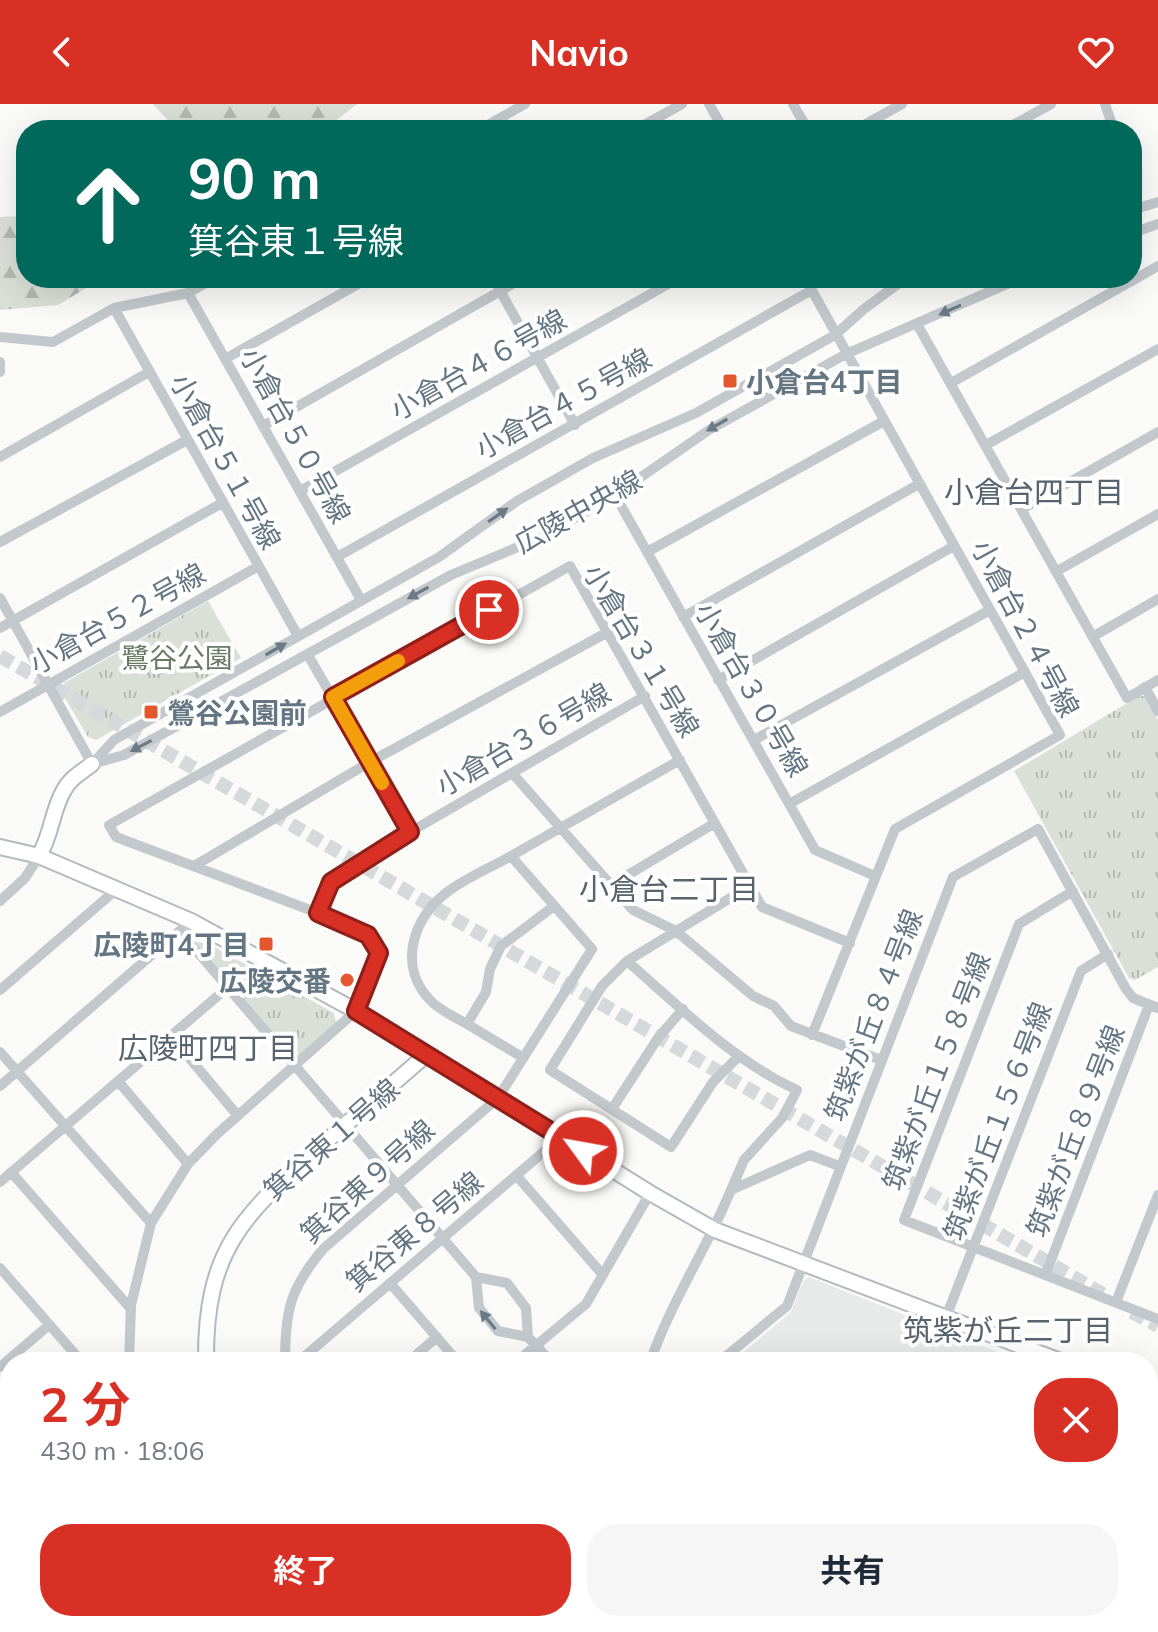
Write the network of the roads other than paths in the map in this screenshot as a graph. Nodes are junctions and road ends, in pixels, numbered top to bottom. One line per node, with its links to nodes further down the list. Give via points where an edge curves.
1 (525, 104): 5 (street)
2 (682, 104): 6 (street)
3 (902, 104): 7 (street)
4 (1051, 104): 8 (street)
5 (497, 120)
6 (653, 120)
7 (873, 120)
8 (1022, 120)
9 (197, 288): 19 (street)
10 (351, 288): 27 (street)
11 (498, 288): 18 (street)
12 (505, 288): 18 (street)
13 (661, 288): 26 (street, 小倉台４６号線)
14 (885, 288): 22 (street, 広陵中央線)
15 (998, 288): 21 (street, 広陵中央線, one-way to 21)
16 (1119, 288): 31 (street)
17 (812, 290): 22 (street, 小倉台２４号線); 33 (street, 小倉台４５号線)
18 (500, 291): 26 (street); 34 (street)
19 (188, 293): 20 (street); 27 (street, 小倉台５０号線)
20 (114, 308): 23 (street, via 53,342); 30 (street, 小倉台５１号線)
21 (917, 324): 25 (street, 広陵中央線); 31 (street)
22 (835, 335): 25 (street, 小倉台２４号線); 53 (street, 広陵中央線, one-way to 22, via 439,557 517,501 593,458 696,413)
23 (0, 337)
24 (1158, 349): 37 (street)
25 (846, 354): 32 (street, 小倉台２４号線); 41 (street, 広陵中央線, one-way to 41, via 709,430)
26 (538, 358): 33 (street); 40 (street, 小倉台４６号線)
27 (225, 359): 34 (street, 小倉台５０号線)
28 (0, 362): 29 (street)
29 (0, 372)
30 (149, 372): 36 (street, 小倉台５１号線); 38 (street)
31 (951, 383): 37 (street)
32 (884, 421): 39 (street, 小倉台２４号線); 47 (street)
33 (575, 425): 48 (street, 小倉台４５号線)
34 (263, 426): 40 (street, 小倉台５０号線)
35 (1158, 432): 43 (street)
36 (187, 440): 42 (street, 小倉台５１号線); 45 (street)
37 (986, 445): 43 (street)
38 (0, 457)
39 (919, 484): 46 (street, 小倉台２４号線); 55 (street)
40 (300, 491): 48 (street, 小倉台５０号線)
41 (615, 495): 47 (street, 小倉台３０号線); 61 (street, 広陵中央線, one-way to 61, via 542,537 451,575)
42 (222, 503): 49 (street, 小倉台５１号線); 56 (street)
43 (1022, 509): 50 (street)
44 (1158, 514): 50 (street)
45 (0, 542)
46 (954, 546): 54 (street, 小倉台２４号線); 63 (street)
47 (647, 552): 55 (street, 小倉台３０号線)
48 (337, 557): 53 (street, 小倉台５０号線)
49 (257, 567): 59 (street, 小倉台５１号線); 65 (street, 小倉台５２号線)
50 (1057, 571): 60 (street)
51 (0, 598): 56 (street)
52 (1158, 599): 60 (street)
53 (361, 600): 59 (street, 広陵中央線)
54 (990, 610): 62 (street, 小倉台２４号線); 71 (street)
55 (683, 617): 63 (street, 小倉台３０号線)
56 (13, 621): 57 (street); 65 (street)
57 (0, 628)
58 (608, 632): 67 (street, 小倉台３１号線); 68 (street, 小倉台３１号線, via 570,566); 73 (street)
59 (298, 636): 74 (street, 広陵中央線, one-way to 59, via 114,740)
60 (1094, 636): 66 (street, via 1127,698)
61 (308, 655): 68 (street); 74 (street, 広陵中央線, one-way to 74, via 124,755)
62 (1025, 672): 76 (street); 84 (street, 小倉台２４号線, via 1060,735 895,829)
63 (718, 680): 71 (street, 小倉台３０号線)
64 (1158, 680): 66 (street)
65 (48, 685): 70 (street, 小倉台５２号線); 74 (street)
66 (1145, 687): 69 (street)
67 (645, 696): 72 (street, 小倉台３１号線); 75 (street, 小倉台３６号線)
68 (333, 697): 73 (street); 83 (street, 小倉台３１号線, via 109,825 116,837)
69 (1158, 711)
70 (0, 712)
71 (754, 740): 76 (street, 小倉台３０号線)
72 (680, 760): 77 (street, 小倉台３１号線); 78 (street)
73 (370, 762): 79 (street); 83 (street)
74 (92, 764): 81 (street, 広陵中央線, via 63,790)
75 (513, 774): 78 (street); 79 (street, 小倉台３６号線)
76 (789, 804): 84 (street, 小倉台３０号線, via 815,850)
77 (715, 823): 85 (street); 86 (street, 小倉台３１号線)
78 (560, 828): 82 (street); 85 (street)
79 (410, 832): 91 (street, 小倉台３６号線, via 331,882)
80 (0, 847): 81 (street, 箕谷東１号線)
81 (39, 856): 87 (street, 箕谷東１号線); 89 (street)
82 (511, 856): 90 (street); 102 (street, via 446,892 423,916 413,937 417,984 432,1003)
83 (194, 866): 91 (street, 小倉台３１号線)
84 (875, 876): 94 (street, 小倉台２４号線)
85 (611, 885): 93 (street, via 633,910)
86 (750, 886): 93 (street); 94 (street, 小倉台３１号線, via 762,907)
87 (117, 889): 92 (street, 箕谷東１号線); 98 (street)
88 (1073, 891): 95 (street); 109 (street, 筑紫が丘８４号線, via 1038,829 953,877); 132 (street, 筑紫が丘１５８号線, via 1019,924 904,1220)
89 (0, 901)
90 (554, 906): 102 (street, via 501,946 486,992); 107 (street, 箕谷東９号線, via 592,949)
91 (318, 913): 101 (street, 小倉台３１号線, via 368,935 379,953)
92 (191, 921): 97 (street, via 189,942); 101 (street, 箕谷東１号線); 111 (street)
93 (676, 931): 96 (street); 103 (street, via 753,996 774,1006 791,1026)
94 (850, 943): 103 (street, 小倉台２４号線)
95 (1108, 954): 99 (street, via 1133,998); 132 (street, 筑紫が丘１５６号線, via 1081,971)
96 (627, 961): 100 (street); 115 (street, via 602,986 550,1070)
97 (227, 988): 104 (street); 110 (street)
98 (0, 990)
99 (1154, 1007): 135 (street, 筑紫が丘８９号線)
100 (683, 1009): 108 (street); 115 (street)
101 (356, 1011): 106 (street, 箕谷東１号線); 110 (street)
102 (467, 1024): 107 (street)
103 (812, 1035): 109 (street)
104 (171, 1036): 112 (street); 116 (street)
105 (0, 1052): 111 (street)
106 (427, 1054): 114 (street); 117 (street, 箕谷東１号線)
107 (522, 1057): 114 (street, 箕谷東９号線)
108 (738, 1057): 115 (street, via 713,1082 671,1147); 126 (street, via 797,1090 783,1117 744,1160)
109 (881, 1060): 121 (street, 筑紫が丘８４号線)
110 (295, 1067): 116 (street); 117 (street)
111 (17, 1071): 113 (street); 118 (street)
112 (118, 1081): 118 (street); 120 (street)
113 (0, 1086)
114 (498, 1098): 119 (street); 125 (street, 箕谷東９号線)
115 (612, 1109)
116 (238, 1116): 120 (street)
117 (346, 1124): 125 (street); 149 (street, 箕谷東１号線, via 262,1199 234,1235 210,1300)
118 (65, 1126): 122 (street); 129 (street)
119 (561, 1137): 123 (street, 箕谷東８号線); 127 (street)
120 (188, 1164): 129 (street)
121 (839, 1166): 126 (street, via 810,1155); 133 (street, 筑紫が丘８４号線)
122 (11, 1172): 124 (street); 140 (street)
123 (516, 1175): 131 (street, 箕谷東８号線); 136 (street)
124 (0, 1182)
125 (397, 1185): 131 (street); 150 (street, 箕谷東９号線, via 323,1249 301,1276 285,1327)
126 (731, 1190): 130 (street)
127 (650, 1193): 130 (street); 136 (street)
128 (1158, 1195): 139 (street)
129 (151, 1223): 140 (street)
130 (715, 1230): 133 (street); 156 (street)
131 (443, 1238): 137 (street); 138 (street, 箕谷東８号線)
132 (974, 1248): 135 (street, 筑紫が丘１５８号線); 141 (street, 筑紫が丘１５６号線)
133 (802, 1262): 141 (street); 157 (street, 筑紫が丘８４号線, via 787,1306)
134 (1, 1271): 143 (street)
135 (1046, 1273): 139 (street, 筑紫が丘１５８号線)
136 (603, 1275): 145 (street, via 586,1304)
137 (476, 1277): 145 (street, one-way to 137, via 498,1331 479,1308); 145 (street, via 507,1283 526,1308)
138 (390, 1283): 144 (street); 151 (street, 箕谷東８号線)
139 (1116, 1302): 142 (street, 筑紫が丘１５８号線)
140 (131, 1309): 148 (street)
141 (946, 1317): 158 (street)
142 (1158, 1319)
143 (49, 1325): 146 (street); 147 (street)
144 (437, 1337): 152 (street); 153 (street)
145 (532, 1341): 154 (street); 155 (street)
146 (18, 1352)
147 (73, 1352)
148 (129, 1352)
149 (206, 1352)
150 (285, 1352)
151 (310, 1352)
152 (420, 1352)
153 (450, 1352)
154 (524, 1352)
155 (542, 1352)
156 (657, 1352)
157 (731, 1352)
158 (1037, 1352)

